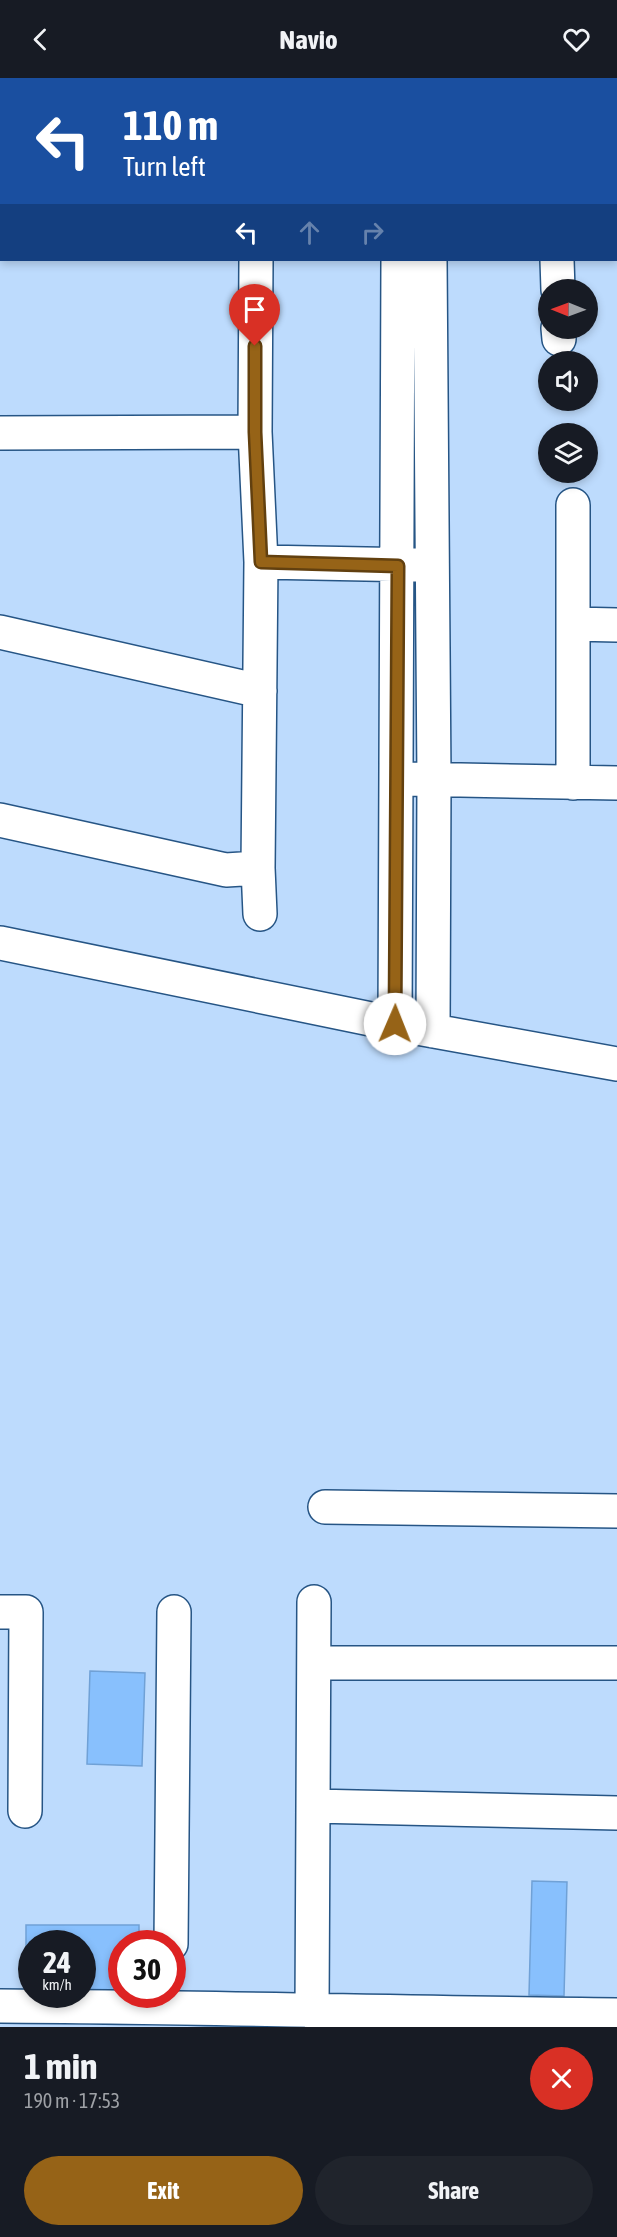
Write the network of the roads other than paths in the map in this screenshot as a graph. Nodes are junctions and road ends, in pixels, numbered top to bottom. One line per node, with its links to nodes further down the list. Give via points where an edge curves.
1 (256, 261): 6 (street)
2 (398, 261): 11 (street)
3 (430, 261): 10 (street)
4 (557, 261): 5 (street)
5 (558, 279)
6 (255, 432): 7 (street); 9 (street)
7 (0, 433)
8 (573, 505): 12 (street)
9 (261, 562): 11 (street); 15 (street)
10 (432, 565): 11 (street); 17 (street)
11 (398, 566): 16 (street)
12 (573, 624): 13 (street); 18 (street)
13 (617, 625)
14 (0, 632): 15 (street)
15 (260, 691): 21 (street)
16 (397, 779): 17 (street); 24 (street)
17 (434, 780): 18 (street); 25 (street)
18 (573, 783): 19 (street)
19 (617, 783)
20 (0, 820): 21 (street, via 226,870)
21 (258, 868): 22 (street)
22 (260, 914)
23 (0, 943): 24 (street)
24 (395, 1024): 25 (street)
25 (433, 1031): 26 (street)
26 (617, 1064)
27 (325, 1508): 28 (street)
28 (617, 1511)
29 (314, 1602): 32 (street)
30 (0, 1612): 35 (street, via 26,1612)
31 (174, 1612): 37 (street)
32 (314, 1663): 33 (street); 34 (street)
33 (617, 1663)
34 (313, 1806): 36 (street); 41 (street)
35 (25, 1811)
36 (617, 1813)
37 (171, 1930)
38 (108, 2003): 40 (street)
39 (186, 2004): 43 (street)
40 (0, 2006)
41 (312, 2012): 42 (street); 43 (street)
42 (617, 2015)
43 (255, 2019)

